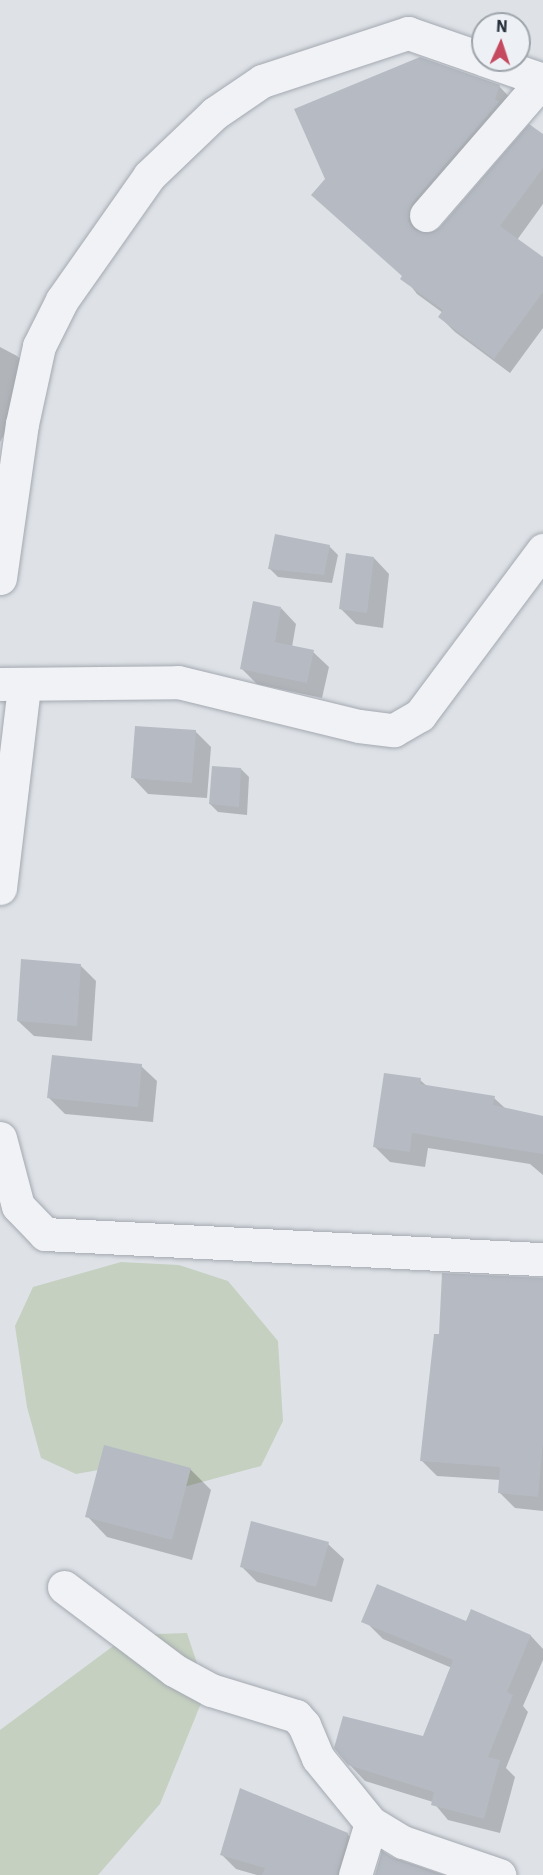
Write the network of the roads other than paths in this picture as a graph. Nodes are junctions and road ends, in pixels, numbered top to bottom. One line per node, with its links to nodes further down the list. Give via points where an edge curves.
1 (471, 55): 6 (street, via 408,33 262,81 215,113 149,177 62,300 39,346 22,424)
2 (519, 72): 3 (street)
3 (543, 80): 4 (street)
4 (426, 215)
5 (543, 550): 7 (street, via 420,715 394,730 359,726 178,682)
6 (0, 578)
7 (6, 684): 8 (street)
8 (0, 888)
9 (0, 1138): 10 (street, via 18,1206 45,1234)
10 (543, 1259)
11 (64, 1587): 12 (street, via 174,1670 211,1690 296,1716 318,1758)
12 (371, 1823): 13 (street); 14 (street, via 403,1842)
13 (355, 1875)
14 (499, 1875)

